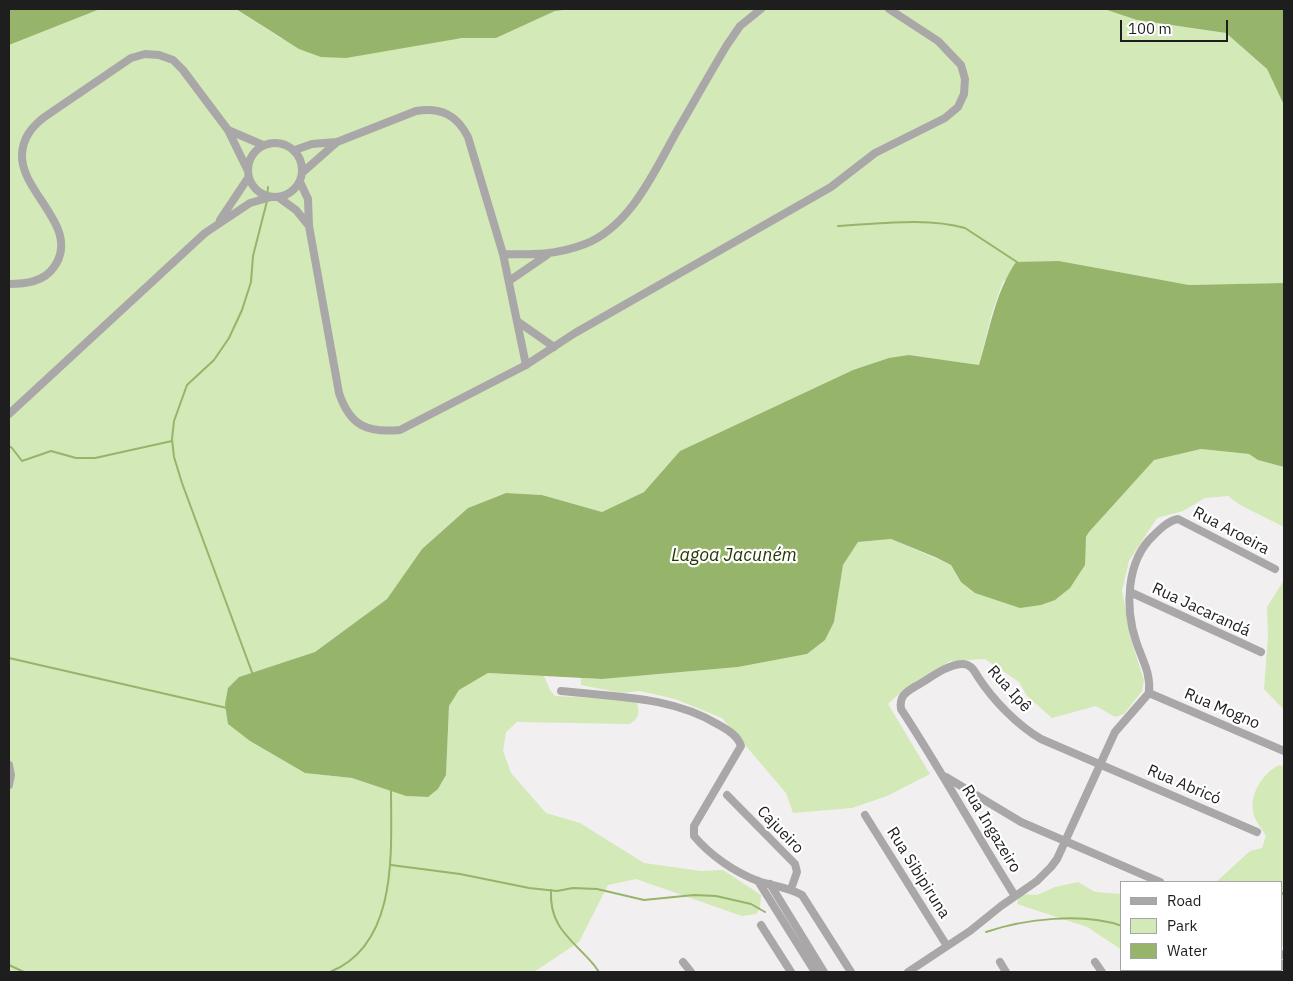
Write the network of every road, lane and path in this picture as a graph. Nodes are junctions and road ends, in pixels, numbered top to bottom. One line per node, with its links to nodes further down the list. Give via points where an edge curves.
1 (761, 9): 14 (street, via 740,26 727,45 645,187 622,217 586,244)
2 (889, 9): 18 (street, via 938,41 961,65 965,79 964,94 958,107 945,118 875,153 831,187)
3 (228, 130): 5 (street); 8 (street); 16 (street, via 173,60 145,54 131,58 43,118 24,141 22,155 24,170 57,227 60,253 53,269 45,276 35,281)
4 (337, 142): 6 (street, via 312,144); 7 (street); 13 (street, via 416,111 429,109 453,116 468,137)
5 (262, 145): 6 (street, via 274,142); 8 (street, via 248,162)
6 (295, 150): 7 (street)
7 (303, 172): 9 (street)
8 (248, 174): 10 (street, via 260,193); 11 (street)
9 (300, 182): 10 (street, via 293,191); 12 (street, via 308,199)
10 (275, 197): 11 (street, via 250,203); 12 (street, via 296,210)
11 (217, 224): 20 (street)
12 (309, 226): 19 (street, via 339,393 344,406 363,427 378,432 400,430)
13 (503, 254): 14 (street); 15 (street)
14 (547, 255): 15 (street)
15 (508, 281): 17 (street)
16 (9, 284)
17 (517, 321): 18 (street); 19 (street)
18 (554, 347): 19 (street)
19 (526, 365)
20 (10, 412)
21 (1275, 569): 22 (street, Rua Aroeira, via 1184,520 1175,519 1144,546 1136,563)
22 (1130, 592): 23 (street, Rua Jacarandá); 25 (street, via 1136,641 1149,672)
23 (1261, 652)
24 (561, 691): 35 (street, via 684,707 730,731 741,746 693,831 717,858)
25 (1149, 693): 26 (street, Rua Mogno); 27 (street, via 1115,732)
26 (1284, 751)
27 (1100, 764): 29 (street, Rua Ipê, via 1032,733 996,700 972,668 962,663 905,693 900,703); 33 (street, Rua Abricó); 34 (street)
28 (9, 765): 30 (street, via 12,775)
29 (944, 776): 34 (street, via 1021,822); 39 (street, Rua Ingazeiro, via 974,832)
30 (9, 785)
31 (727, 795): 38 (street, Cajueiro, via 795,864 797,872)
32 (865, 815): 41 (street, Rua Sibipiruna)
33 (1257, 832)
34 (1064, 842): 36 (street); 39 (street, via 1051,867)
35 (758, 881): 37 (street); 47 (street)
36 (1158, 881)
37 (770, 884): 38 (street); 48 (street)
38 (791, 889): 49 (street, via 808,902)
39 (1015, 896): 41 (street)
40 (761, 925): 46 (street)
41 (947, 946): 50 (street)
42 (683, 962): 45 (street)
43 (1000, 962): 51 (street)
44 (1095, 962): 52 (street)
45 (691, 972)
46 (791, 972)
47 (815, 972)
48 (824, 972)
49 (851, 972)
50 (908, 972)
51 (1006, 972)
52 (1102, 972)

